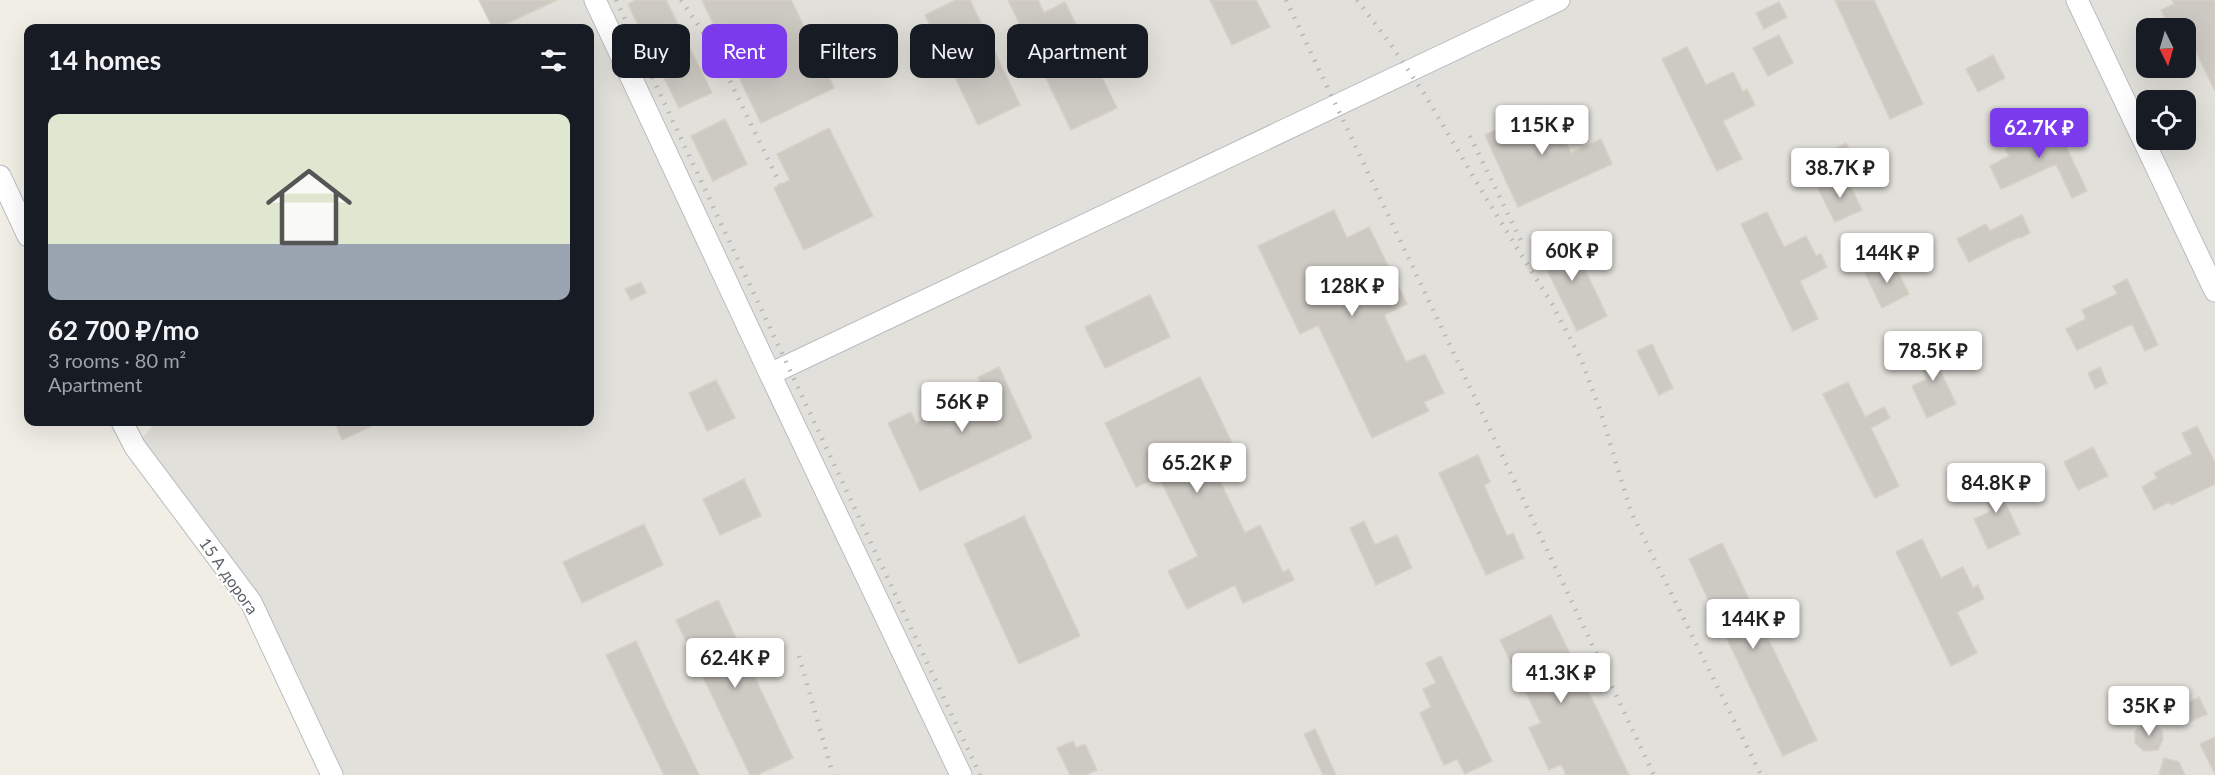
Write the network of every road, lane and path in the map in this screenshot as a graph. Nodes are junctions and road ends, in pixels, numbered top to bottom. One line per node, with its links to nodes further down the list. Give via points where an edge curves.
1 (595, 0): 7 (street)
2 (1559, 0): 7 (street)
3 (2077, 0): 6 (street)
4 (0, 176): 5 (street)
5 (24, 227)
6 (2215, 291)
7 (771, 374): 10 (street)
8 (124, 426): 9 (street, 15 А дорога, via 135,447 251,602)
9 (332, 775)
10 (961, 775)

